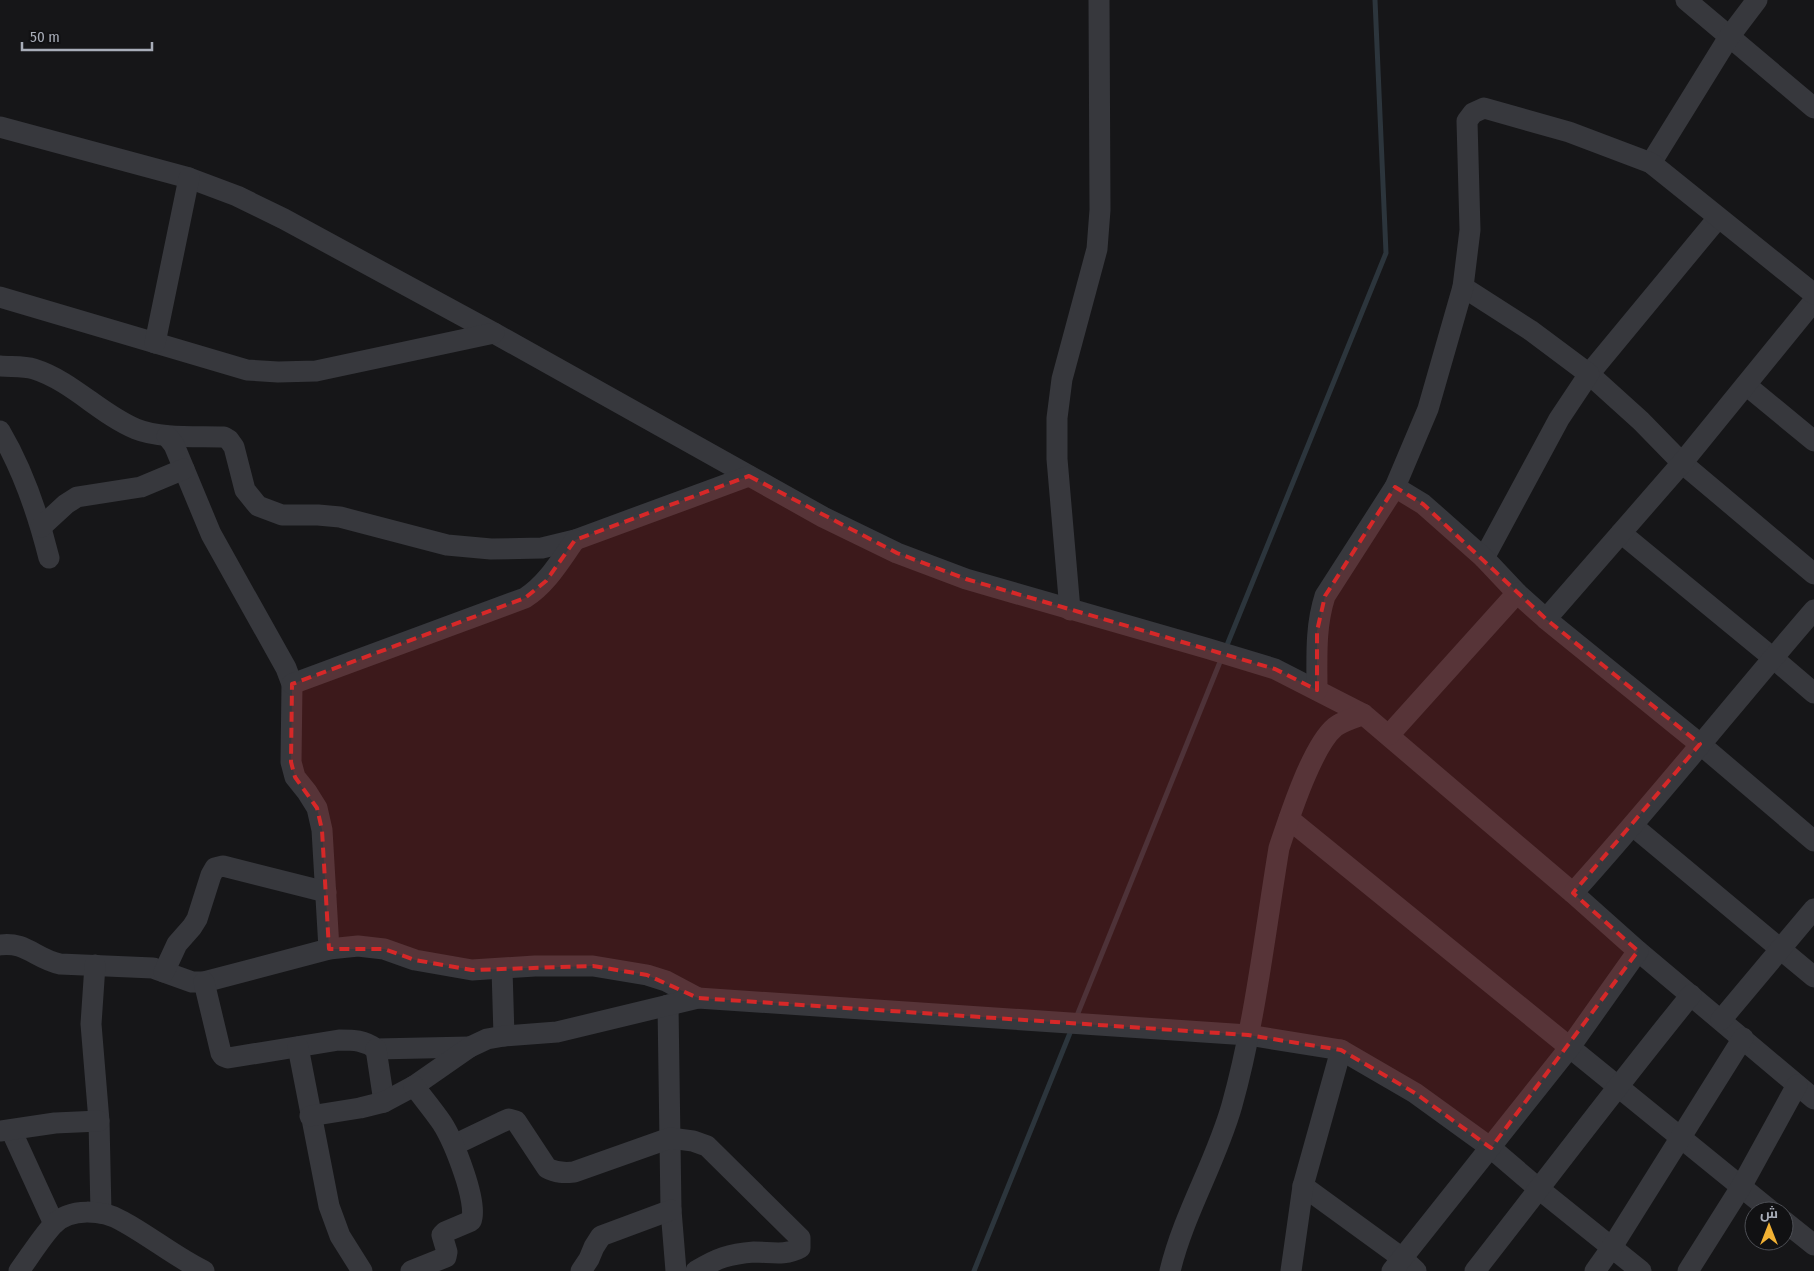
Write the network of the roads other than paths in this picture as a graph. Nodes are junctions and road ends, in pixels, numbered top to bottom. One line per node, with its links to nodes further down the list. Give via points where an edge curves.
1 (1098, 0): 33 (street, via 1098,249 1062,379 1057,418 1057,459)
2 (1686, 0): 4 (street)
3 (1757, 0): 4 (street)
4 (1728, 37): 5 (street); 7 (street)
5 (1814, 108)
6 (0, 127): 8 (street)
7 (1651, 163): 9 (street); 10 (street, via 1569,132 1484,108 1473,113 1467,121 1470,230)
8 (189, 178): 14 (street, via 284,219); 15 (street)
9 (1718, 218): 11 (street); 17 (street)
10 (1463, 287): 17 (street, via 1530,330); 25 (street, via 1428,409)
11 (1814, 294)
12 (0, 296): 15 (street)
13 (1814, 300): 18 (street)
14 (494, 333): 15 (street, via 316,371 246,370); 24 (street)
15 (155, 343)
16 (0, 366): 20 (street, via 34,369 138,430)
17 (1589, 374): 22 (street); 30 (street, via 1559,419)
18 (1746, 385): 21 (street); 22 (street)
19 (0, 431): 26 (street, via 19,469)
20 (168, 436): 23 (street); 28 (street, via 224,437 229,440 246,490 258,506 282,515 340,517 447,545 491,549 542,548)
21 (1814, 441)
22 (1682, 463): 27 (street); 31 (street)
23 (184, 469): 26 (street, via 141,487 78,497); 37 (street, via 211,534)
24 (749, 476): 28 (street); 33 (street, via 896,553 966,579)
25 (1395, 487): 30 (street, via 1423,504); 38 (street, via 1325,596 1317,631)
26 (41, 527): 29 (street)
27 (1621, 533): 35 (street); 36 (street)
28 (575, 540): 37 (street, via 546,581 525,598)
29 (49, 558)
30 (1484, 558): 32 (street)
31 (1814, 574)
32 (1517, 593): 35 (street); 41 (street)
33 (1070, 610): 38 (street, via 1274,669)
34 (1814, 610): 36 (street)
35 (1546, 619): 42 (street)
36 (1773, 658): 39 (street); 42 (street)
37 (292, 684): 46 (street, via 291,762 295,777 316,808 322,830)
38 (1316, 690): 40 (street)
39 (1814, 694)
40 (1363, 714): 41 (street); 43 (street, via 1335,726 1319,748)
41 (1389, 734): 47 (street)
42 (1700, 744): 44 (street); 45 (street)
43 (1288, 819): 62 (street, via 1279,848); 67 (street)
44 (1633, 826): 47 (street); 51 (street)
45 (1814, 841)
46 (326, 892): 50 (street); 55 (street, via 223,866 215,868 197,919 177,944)
47 (1573, 893): 52 (street)
48 (1814, 909): 51 (street)
49 (0, 945): 53 (street, via 23,947 46,961 60,964)
50 (329, 949): 54 (street, via 358,946 441,966); 57 (street)
51 (1780, 950): 56 (street); 61 (street)
52 (1638, 951): 58 (street); 67 (street)
53 (95, 965): 55 (street, via 142,966); 76 (street, via 91,1024)
54 (502, 969): 59 (street, via 593,966 647,975); 63 (street)
55 (164, 972): 57 (street, via 192,982)
56 (1814, 976)
57 (204, 982): 65 (street, via 223,1056 228,1058)
58 (1691, 995): 61 (street); 72 (street)
59 (698, 998): 60 (street); 62 (street)
60 (668, 1005): 63 (street, via 557,1032); 79 (street)
61 (1721, 1020): 64 (street)
62 (1248, 1035): 69 (street); 100 (street, via 1223,1134 1179,1239)
63 (504, 1036): 66 (street)
64 (1743, 1038): 70 (street); 78 (street)
65 (298, 1047): 68 (street, via 358,1040 368,1042); 75 (street)
66 (470, 1047): 68 (street); 71 (street)
67 (1570, 1047): 72 (street); 81 (street)
68 (376, 1049): 74 (street)
69 (1341, 1050): 81 (street, via 1415,1093); 82 (street)
70 (1797, 1085): 73 (street); 83 (street)
71 (414, 1086): 74 (street); 80 (street)
72 (1617, 1086): 78 (street); 84 (street)
73 (1814, 1099)
74 (384, 1102): 75 (street)
75 (310, 1116): 96 (street, via 329,1206 340,1236)
76 (99, 1121): 77 (street, via 55,1122); 87 (street)
77 (5, 1131): 88 (street)
78 (1681, 1137): 83 (street); 91 (street)
79 (670, 1138): 80 (street, via 563,1173 547,1168 516,1120 509,1119); 86 (street); 99 (street, via 707,1146 800,1238 800,1248 792,1253 733,1254 717,1258)
80 (454, 1145): 93 (street, via 472,1200 473,1216 470,1221 442,1235 446,1258)
81 (1491, 1148): 84 (street); 92 (street)
82 (1303, 1186): 92 (street); 101 (street)
83 (1741, 1187): 85 (street); 105 (street)
84 (1539, 1190): 91 (street); 102 (street)
85 (1758, 1201)
86 (671, 1210): 97 (street, via 601,1236); 98 (street)
87 (101, 1213): 88 (street, via 78,1213); 95 (street, via 121,1220 184,1262)
88 (54, 1224): 94 (street)
89 (1794, 1230): 90 (street)
90 (1814, 1245)
91 (1612, 1247): 103 (street); 104 (street)
92 (1403, 1267)
93 (423, 1269)
94 (20, 1271)
95 (204, 1271)
96 (362, 1271)
97 (581, 1271)
98 (676, 1271)
99 (696, 1271)
100 (1170, 1271)
101 (1291, 1271)
102 (1475, 1271)
103 (1595, 1271)
104 (1641, 1271)
105 (1688, 1271)

